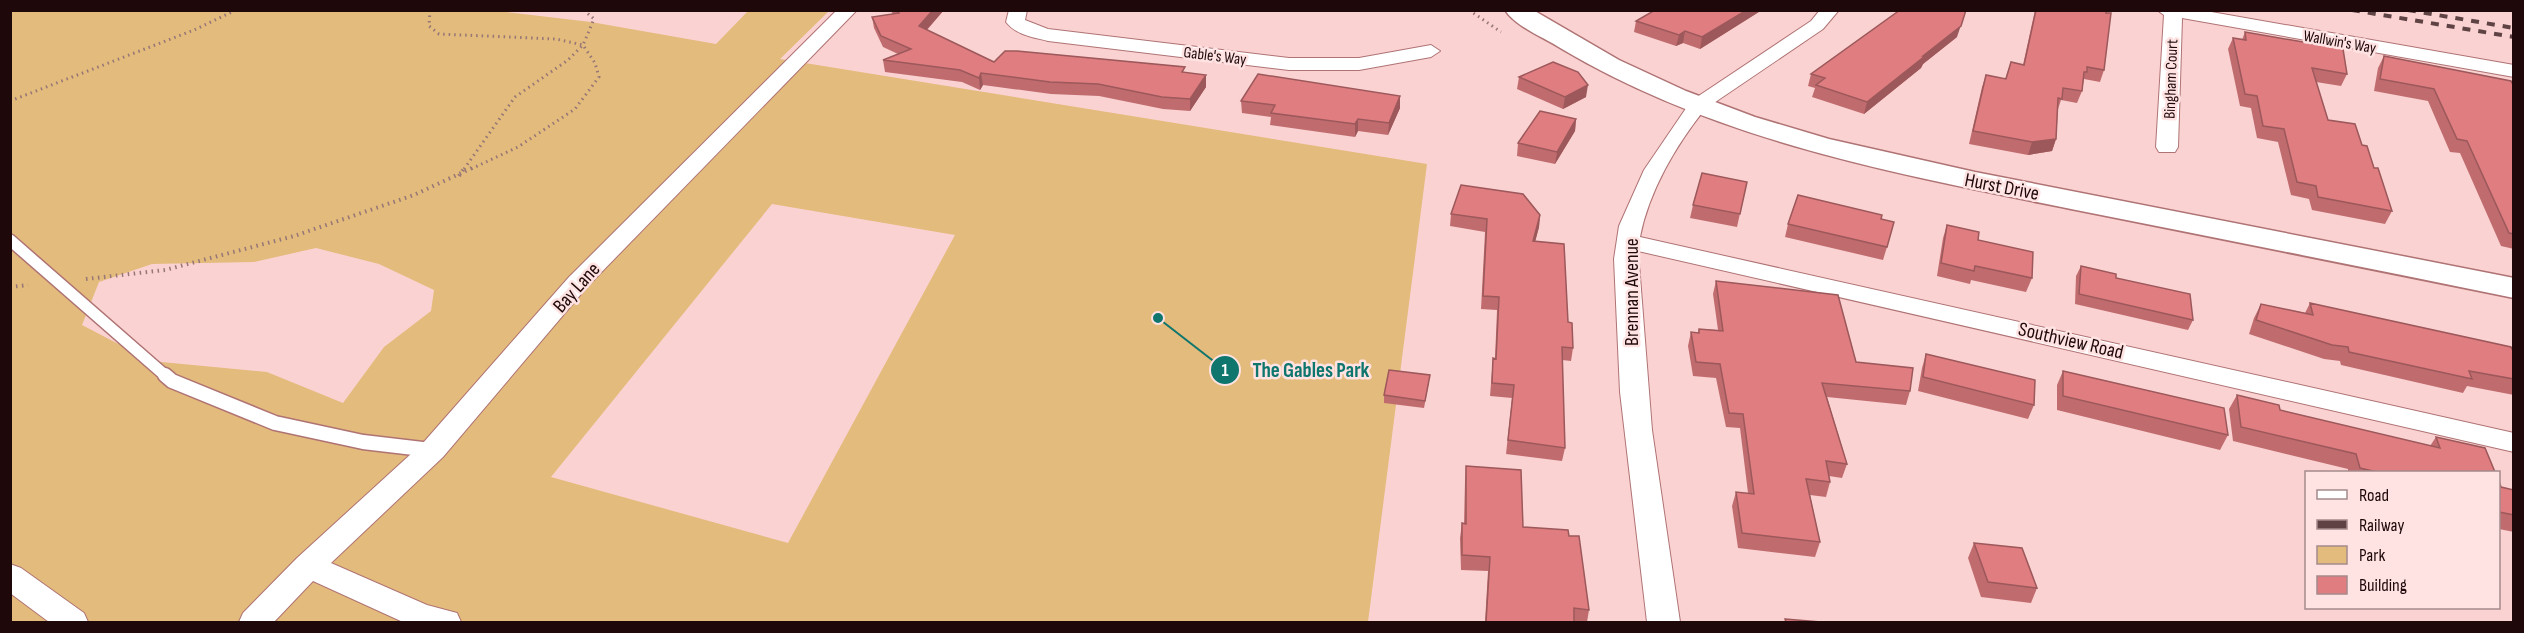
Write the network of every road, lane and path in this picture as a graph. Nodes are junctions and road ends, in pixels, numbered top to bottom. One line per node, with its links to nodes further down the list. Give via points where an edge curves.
1 (236, 10): 12 (path, via 204,28)
2 (430, 10): 9 (path, via 429,26 439,34 556,39)
3 (584, 10): 9 (path, via 594,19)
4 (848, 10): 22 (street, Bay Lane, via 578,282)
5 (1018, 10): 10 (street, Gable's Way, via 1015,22 1048,35 1289,64 1359,64)
6 (1516, 10): 13 (street, Hurst Drive, via 1610,65)
7 (1830, 10): 13 (street, Brennan Avenue, via 1809,31)
8 (2169, 11): 11 (street, Wallwin's Way); 14 (street, Bingham Court)
9 (583, 45): 15 (path, via 515,98); 15 (path, via 599,76 575,109 518,147)
10 (1431, 51)
11 (2514, 71)
12 (10, 101)
13 (1698, 105): 17 (street, Brennan Avenue, via 1661,159 1634,214); 20 (street, Hurst Drive, via 1782,135 1873,158)
14 (2167, 147)
15 (458, 176): 18 (path, via 305,232 218,256 165,270)
16 (10, 240): 18 (lane)
17 (1627, 241): 21 (street, Southview Road); 28 (street, Brennan Avenue, via 1631,379)
18 (58, 282): 19 (path); 22 (lane, via 172,381 274,423 363,442)
19 (10, 287)
20 (2514, 288)
21 (2514, 443)
22 (433, 450): 23 (street, Bay Lane)
23 (308, 566): 26 (street, Bay Lane); 27 (street, via 420,616)
24 (10, 576): 25 (street)
25 (72, 622)
26 (255, 622)
27 (445, 622)
28 (1663, 622)

